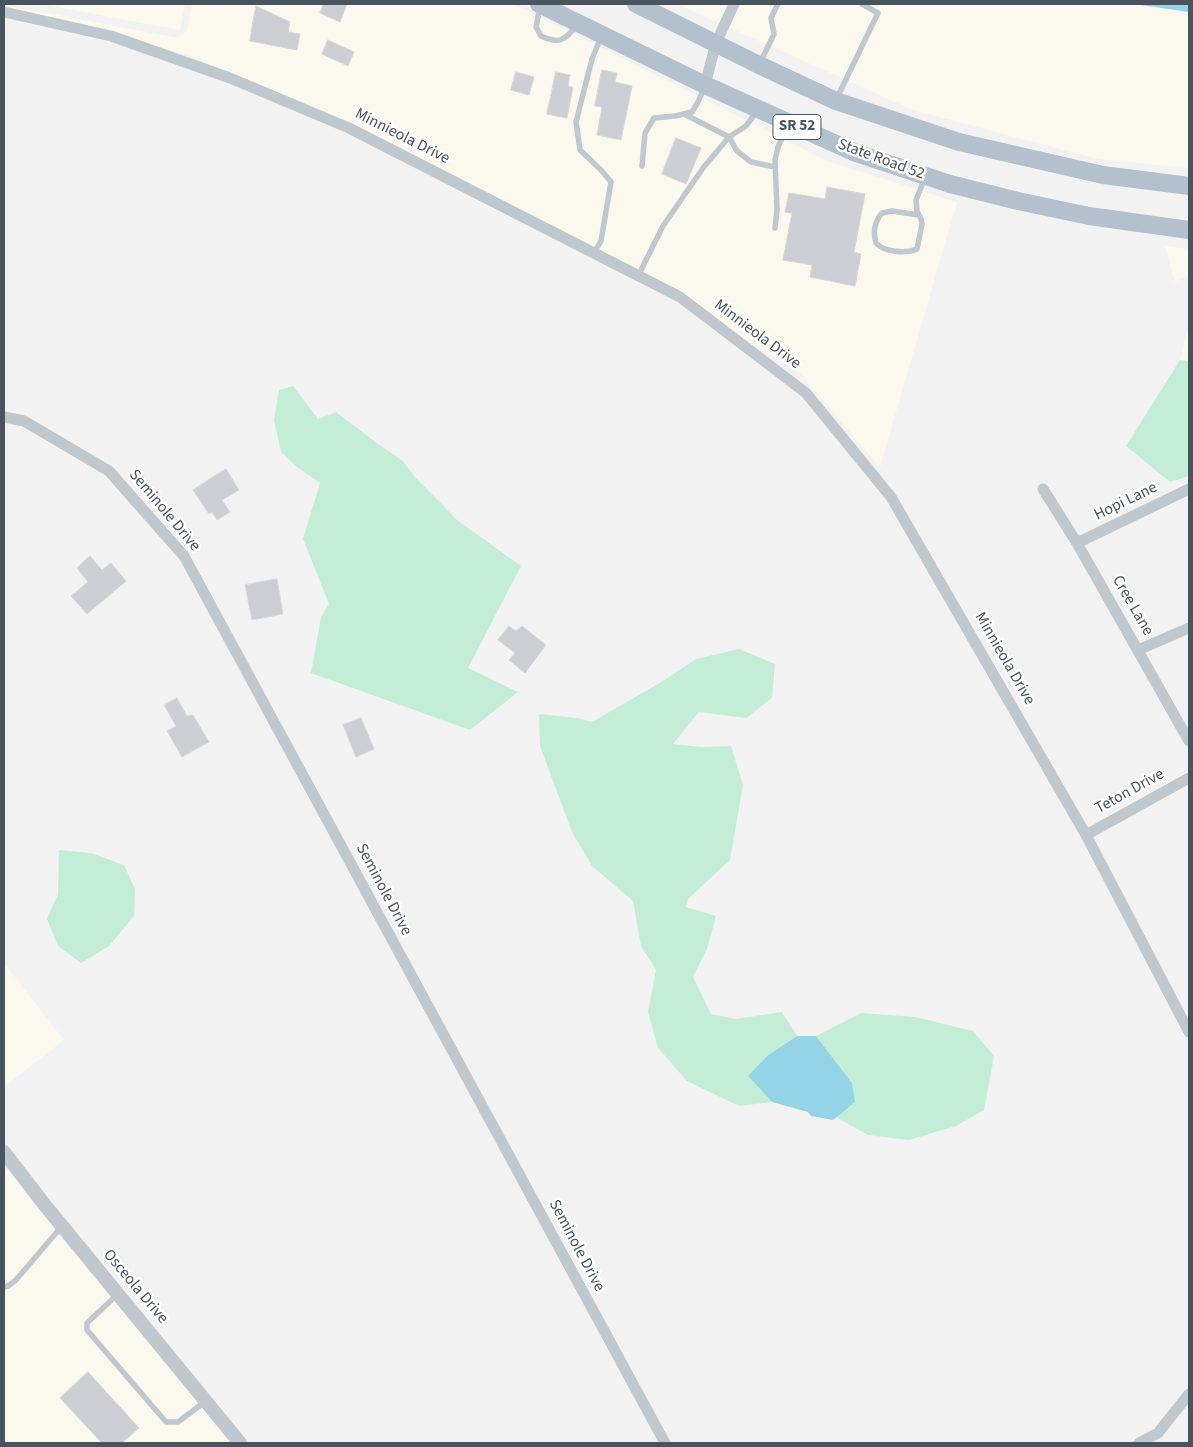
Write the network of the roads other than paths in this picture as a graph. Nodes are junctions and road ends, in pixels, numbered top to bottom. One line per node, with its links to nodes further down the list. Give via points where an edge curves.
1 (540, 4): 7 (main road, State Road 52 / SR 52); 7 (lane, via 536,27 541,36 560,40)
2 (636, 4): 9 (main road, SR 52)
3 (734, 4): 9 (street)
4 (778, 4): 10 (lane, via 771,18 774,34)
5 (862, 4): 12 (lane, via 878,13)
6 (4, 12): 24 (street, Minnieola Drive, via 111,36 230,78 349,128)
7 (577, 23): 8 (main road, State Road 52 / SR 52)
8 (602, 35): 11 (main road, State Road 52 / SR 52); 24 (lane, via 592,59 576,122 580,150 610,182 601,241)
9 (716, 43): 10 (main road, SR 52); 11 (street)
10 (759, 65): 12 (main road, SR 52)
11 (705, 84): 13 (main road, State Road 52 / SR 52); 14 (lane, via 692,112)
12 (836, 101): 20 (main road, SR 52, via 959,142 1103,175)
13 (758, 109): 15 (main road, State Road 52 / SR 52); 16 (lane, via 746,126)
14 (684, 114): 16 (lane); 17 (lane, via 654,118 645,133)
15 (789, 123): 18 (lane, via 778,147); 19 (main road, State Road 52 / SR 52, via 856,153)
16 (729, 137): 18 (lane, via 737,151 751,162); 25 (lane, via 663,226)
17 (642, 166)
18 (775, 166): 22 (lane)
19 (925, 176): 21 (lane, via 916,200); 23 (main road, State Road 52 / SR 52, via 1076,213)
20 (1189, 186)
21 (919, 216): 21 (lane, via 922,224 917,249 891,250 876,243 875,228 882,213 892,210)
22 (775, 228)
23 (1189, 230)
24 (594, 253): 25 (street, Minnieola Drive)
25 (638, 276): 34 (street, Minnieola Drive, via 680,297 806,393 891,497)
26 (4, 417): 43 (street, Seminole Drive, via 24,422 109,471 184,556)
27 (1043, 489): 29 (street, Cree Lane)
28 (1189, 489): 29 (street, Hopi Lane)
29 (1077, 543): 31 (street, Cree Lane)
30 (1189, 628): 31 (street)
31 (1138, 650): 32 (street, Cree Lane)
32 (1189, 741)
33 (1189, 778): 34 (street, Teton Drive)
34 (1086, 835): 35 (street, Minnieola Drive)
35 (1189, 1032)
36 (4, 1152): 37 (street, Osceola Drive)
37 (62, 1226): 38 (lane, via 16,1280); 39 (street, Osceola Drive)
38 (4, 1287)
39 (118, 1294): 41 (street, Osceola Drive); 41 (lane, via 87,1323 87,1330 166,1422 178,1422)
40 (1189, 1394): 44 (street, via 1158,1433)
41 (207, 1401): 42 (street, Osceola Drive)
42 (234, 1441)
43 (665, 1443)
44 (1139, 1443)

